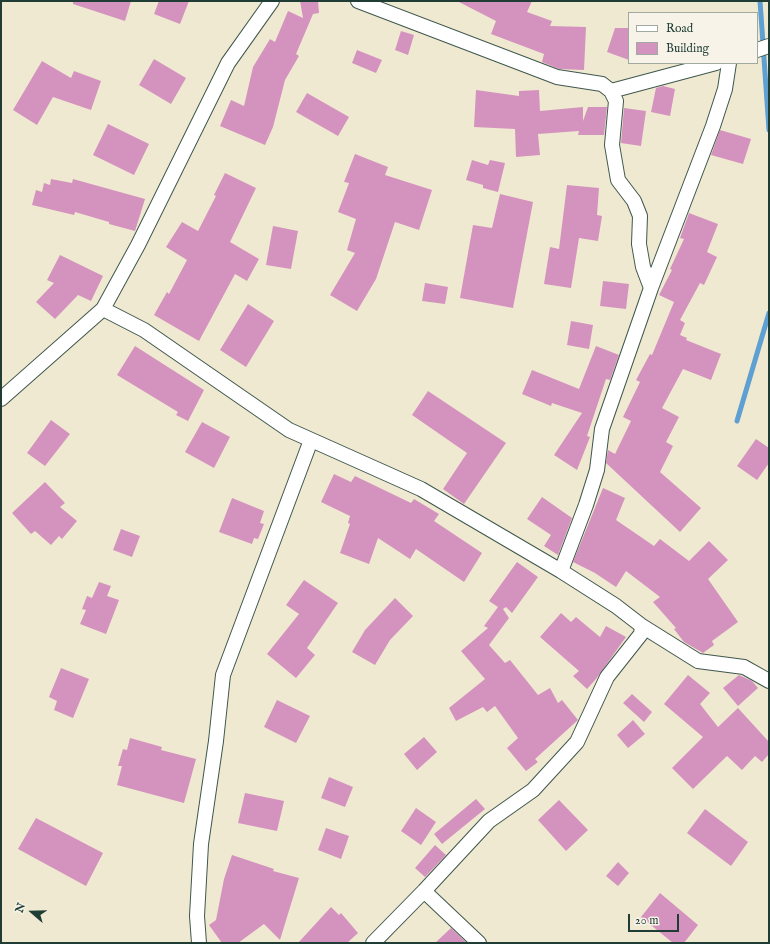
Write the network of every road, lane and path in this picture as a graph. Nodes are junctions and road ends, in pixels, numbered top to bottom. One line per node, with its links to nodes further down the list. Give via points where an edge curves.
1 (272, 1): 7 (street, via 228,63 138,245)
2 (358, 1): 5 (street, via 557,77 602,84)
3 (712, 64): 5 (street)
4 (729, 64): 6 (street, via 725,89 713,126)
5 (611, 91): 6 (street, via 616,101 612,145 618,180 634,201 640,216 639,244)
6 (651, 288): 10 (street, via 602,429 597,470)
7 (103, 309): 8 (street); 9 (street, via 144,330 290,430)
8 (1, 399)
9 (311, 440): 10 (street, via 420,489); 14 (street, via 223,675 200,844 197,916)
10 (561, 571): 11 (street)
11 (642, 626): 12 (street, via 698,661 744,667); 13 (street, via 641,634 607,677 577,742 533,790 489,821)
12 (769, 680)
13 (424, 891): 15 (street); 16 (street)
14 (199, 943)
15 (373, 943)
16 (479, 943)

